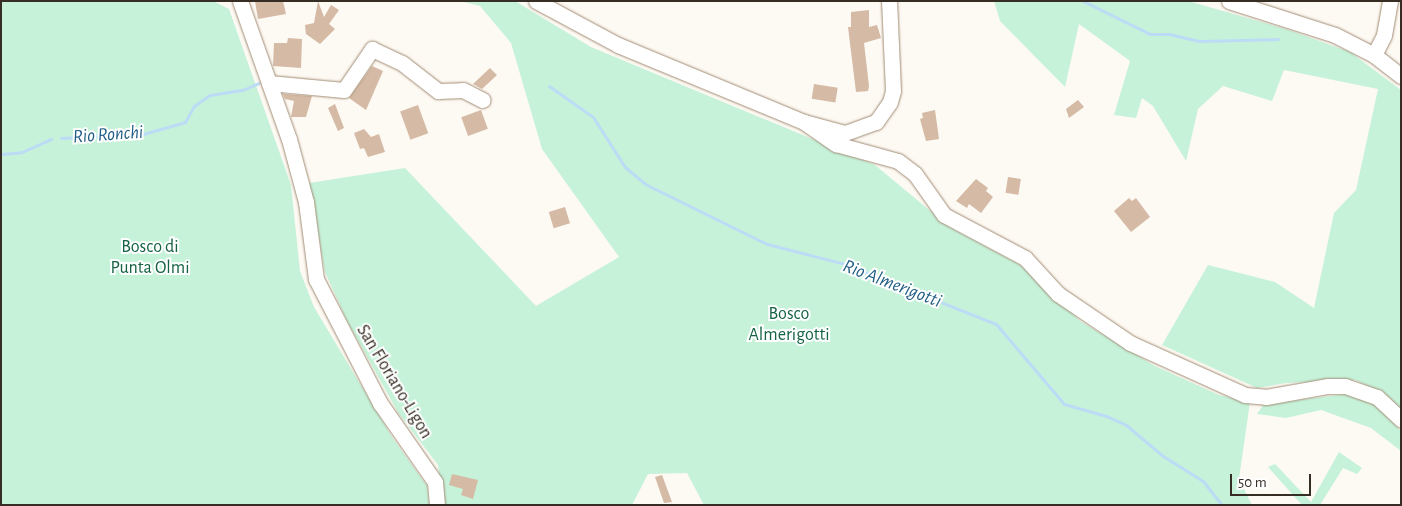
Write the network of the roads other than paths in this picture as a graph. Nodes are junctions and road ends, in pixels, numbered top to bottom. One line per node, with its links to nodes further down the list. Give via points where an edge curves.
1 (240, 1): 8 (street, San Floriano-Ligon)
2 (536, 1): 10 (street, via 618,44)
3 (889, 1): 10 (street, via 893,91 884,114 865,128 844,133)
4 (1229, 1): 6 (street, via 1335,35)
5 (1390, 1): 6 (street, via 1384,35)
6 (1374, 55): 7 (street)
7 (1401, 76)
8 (269, 83): 9 (street, via 344,90 372,49 402,63 438,91 463,90); 12 (street, San Floriano-Ligon, via 290,139 306,202 316,279 380,403 435,482)
9 (483, 100)
10 (804, 122): 11 (street, via 836,144 898,161 915,174 944,215 1025,258 1058,294 1130,343 1245,395 1266,398 1328,386 1345,386 1377,397)
11 (1401, 419)
12 (437, 505)

